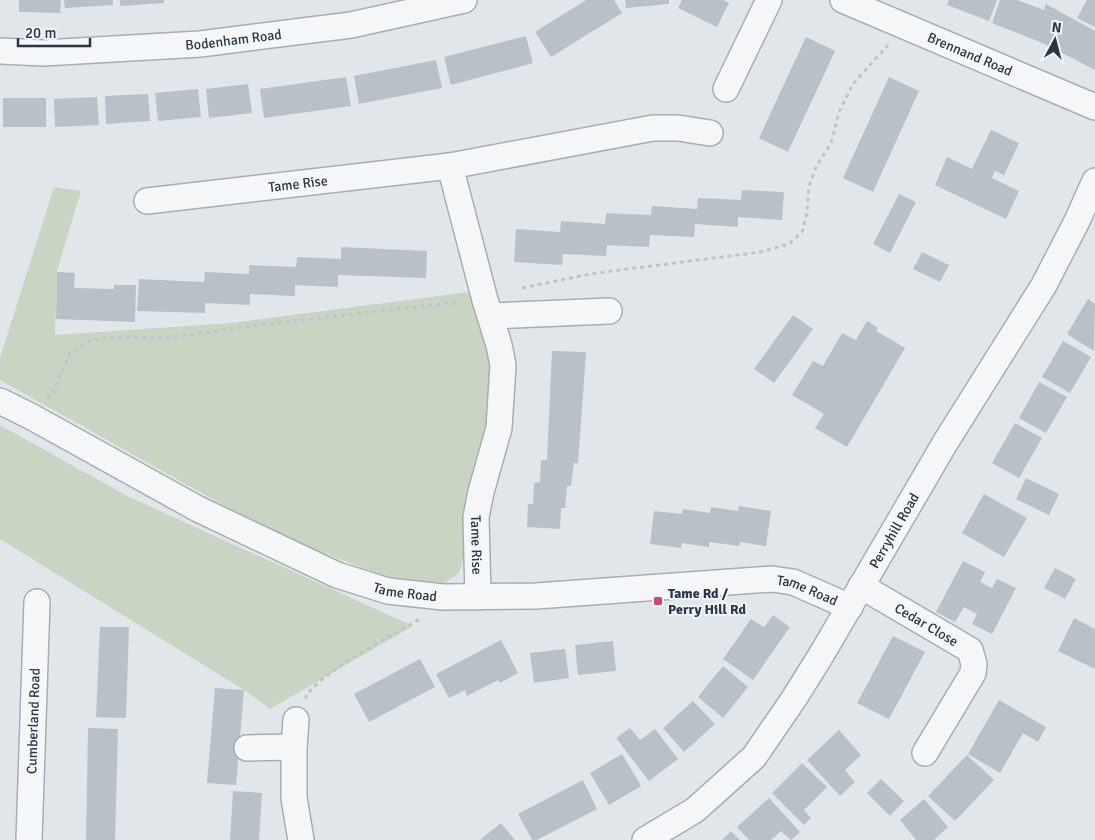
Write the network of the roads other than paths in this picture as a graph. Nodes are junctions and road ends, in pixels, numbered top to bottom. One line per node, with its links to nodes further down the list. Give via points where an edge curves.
1 (464, 0): 4 (street, Bodenham Road, via 351,25 200,44 44,53)
2 (770, 0): 5 (street)
3 (844, 0): 6 (street, Brennand Road)
4 (0, 51)
5 (726, 89)
6 (1095, 107)
7 (710, 133): 8 (street, Tame Rise, via 653,128)
8 (450, 166): 10 (street, Tame Rise); 13 (street, Tame Rise)
9 (1095, 181): 11 (street, Perryhill Road)
10 (147, 201)
11 (1086, 218): 16 (street, Perryhill Road, via 945,443)
12 (609, 311): 13 (street)
13 (491, 316): 15 (street, Tame Rise, via 502,365 499,428 476,517)
14 (0, 401): 15 (street, Tame Road, via 198,509 337,575 388,591)
15 (478, 597): 16 (street, Tame Road, via 536,596 772,579)
16 (855, 597): 21 (street, Cedar Close, via 970,650 973,674); 24 (street, Perryhill Road, via 754,757 695,810)
17 (37, 602): 22 (street, Cumberland Road)
18 (296, 720): 19 (street)
19 (294, 747): 20 (street); 23 (street, via 294,798)
20 (247, 748)
21 (925, 753)
22 (29, 840)
23 (300, 840)
24 (645, 840)

